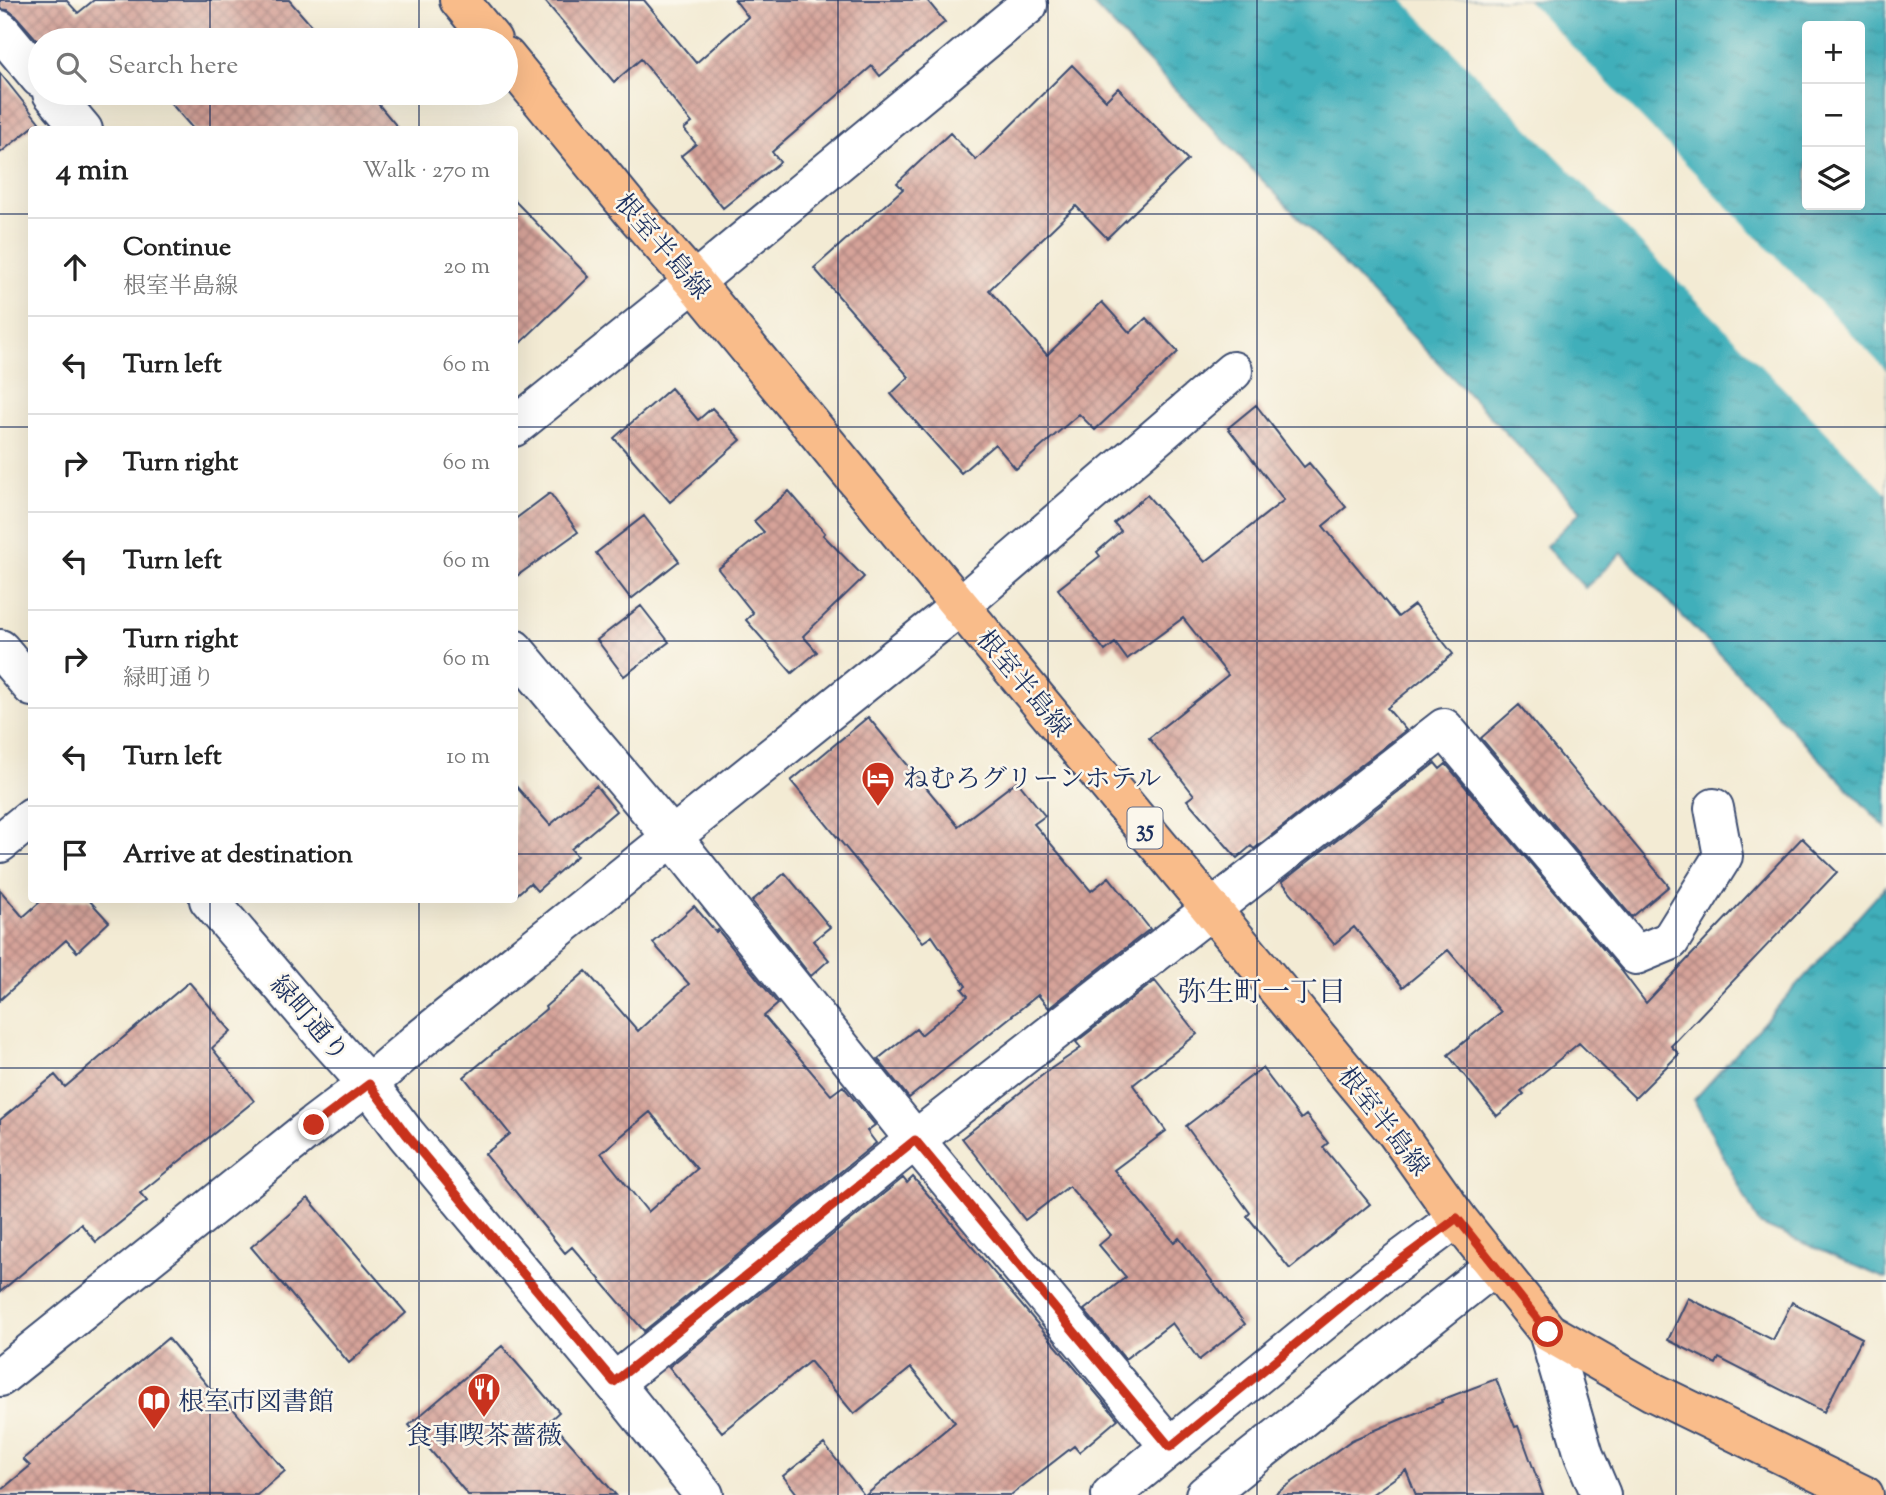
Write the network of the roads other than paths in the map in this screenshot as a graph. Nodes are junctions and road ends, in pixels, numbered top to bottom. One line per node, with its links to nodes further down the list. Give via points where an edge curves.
1 (459, 0): 3 (main road)
2 (1028, 5): 9 (street)
3 (482, 28)
4 (0, 30): 5 (street)
5 (28, 64)
6 (518, 72): 9 (main road, 根室半島線 / 35)
7 (62, 105): 8 (street)
8 (80, 126)
9 (694, 282): 11 (street); 12 (main road, 根室半島線 / 35)
10 (1233, 371): 12 (street)
11 (518, 424)
12 (960, 606): 18 (street); 21 (main road, 根室半島線 / 35)
13 (0, 649): 15 (street)
14 (518, 654): 18 (street)
15 (28, 682)
16 (1714, 808): 21 (street, via 1723,856 1670,941 1636,955 1444,728)
17 (28, 820): 19 (street)
18 (673, 838): 22 (street); 23 (street)
19 (0, 843)
20 (212, 903): 22 (street, 緑町通り)
21 (1212, 909): 23 (street); 24 (main road, 根室半島線 / 35, via 1396,1132)
22 (369, 1084): 27 (street); 28 (street, 緑町通り)
23 (915, 1140): 28 (street); 29 (street)
24 (1457, 1218): 25 (main road, 根室半島線 / 35); 29 (street, via 1376,1278)
25 (1494, 1266): 26 (main road, 根室半島線 / 35); 32 (street)
26 (1548, 1332): 33 (street, via 1584,1455); 34 (main road, 根室半島線 / 35, via 1653,1392)
27 (0, 1377)
28 (614, 1382): 30 (street, 緑町通り)
29 (1170, 1447): 31 (street)
30 (704, 1495)
31 (1111, 1495)
32 (1205, 1495)
33 (1601, 1495)
34 (1864, 1495)

